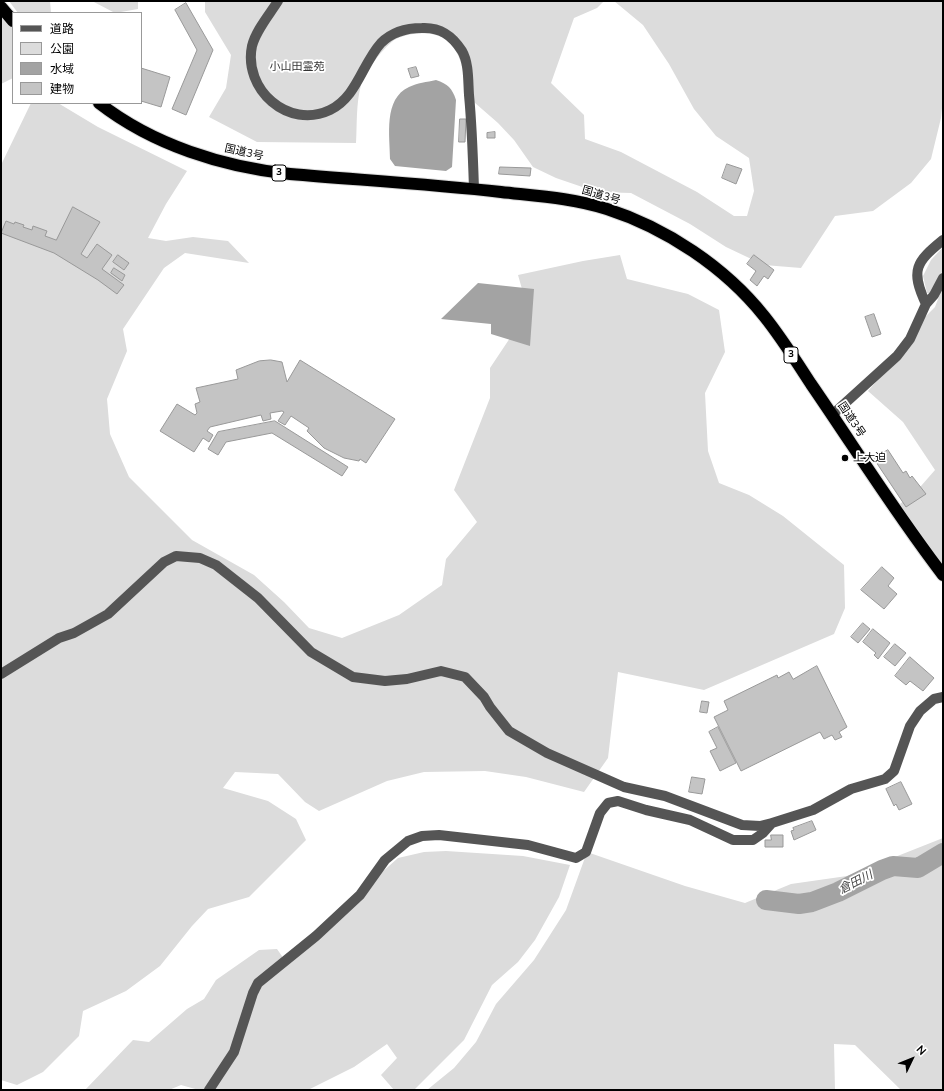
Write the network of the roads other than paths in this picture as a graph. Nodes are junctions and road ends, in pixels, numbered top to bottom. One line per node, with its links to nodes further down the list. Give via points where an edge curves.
1 (278, 1): 5 (street, via 253,44 251,61 255,79 263,94 279,107 295,113 314,115 330,110 345,98 382,43 395,33 428,28 439,29 451,36 462,52 468,72)
2 (1, 7): 3 (highway)
3 (12, 20)
4 (100, 104): 5 (highway, 国道3号 / 3, via 160,140 234,165 290,174)
5 (474, 189): 9 (highway, 国道3号 / 3, via 579,202 607,210 662,233 698,255 763,315)
6 (943, 240): 8 (street, via 924,256 918,265 917,275)
7 (943, 278): 8 (street)
8 (926, 304): 9 (street, via 910,339 897,356)
9 (832, 415): 10 (highway, 国道3号 / 3, via 895,510)
10 (943, 576)
11 (1, 674): 13 (street, via 60,638 108,614 164,562 176,556 200,558 216,565 258,598 311,652 353,677 385,681 442,671 465,677 484,697 509,731 554,756 624,787 665,796 742,825 760,826)
12 (943, 697): 13 (street, via 934,699 920,711 910,726 894,771 885,779 851,789 813,810)
13 (772, 823): 14 (street, via 753,840 733,840 690,820 618,801 608,803 600,813 586,852 576,858 528,845 439,835 422,836 408,841 385,860 354,900 316,936 258,983 234,1052)
14 (209, 1090)

